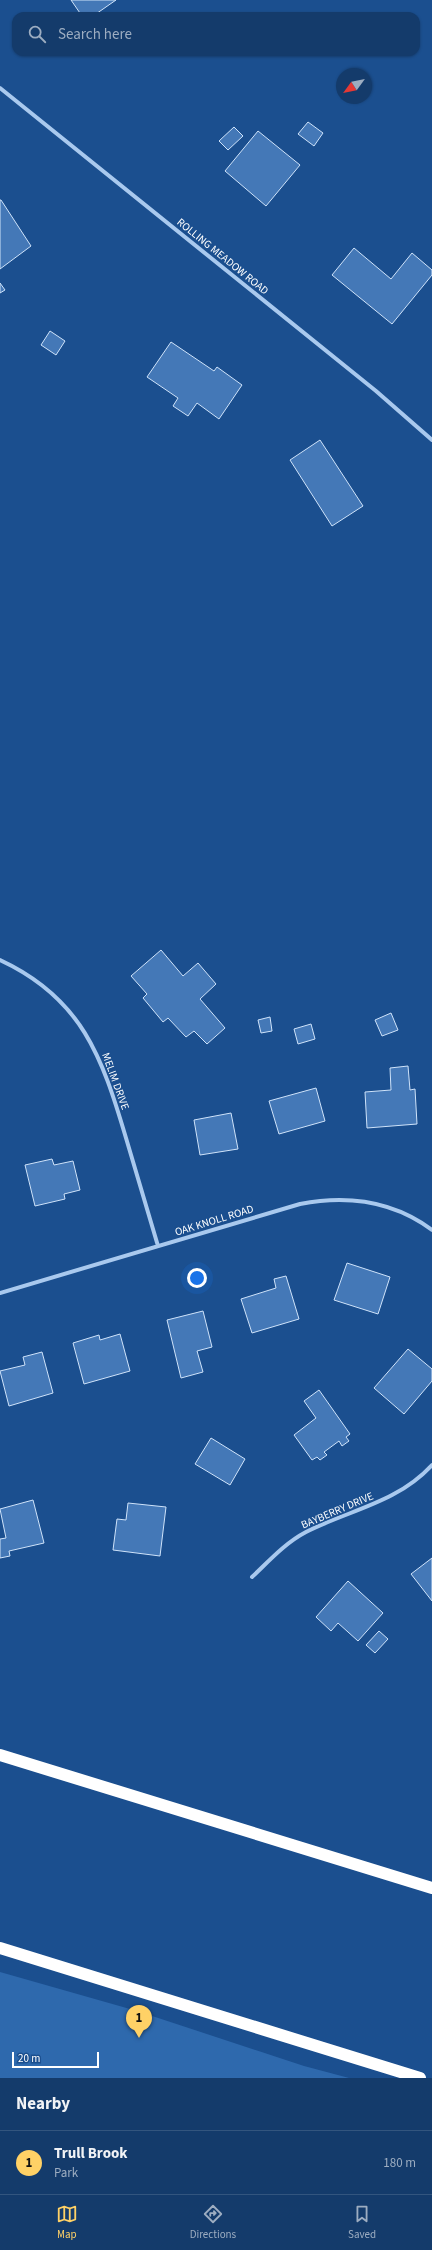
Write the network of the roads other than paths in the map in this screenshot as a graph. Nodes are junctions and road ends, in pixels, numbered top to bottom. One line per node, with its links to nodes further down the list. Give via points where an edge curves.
1 (0, 88): 2 (street, ROLLING MEADOW ROAD, via 376,391)
2 (432, 440)
3 (0, 960): 5 (street, MELIM DRIVE, via 29,975 57,998 70,1011 91,1041 112,1089)
4 (432, 1230): 5 (street, OAK KNOLL ROAD, via 382,1205 349,1199 300,1204)
5 (158, 1246): 6 (street, OAK KNOLL ROAD)
6 (0, 1293)
7 (432, 1465): 8 (street, BAYBERRY DRIVE, via 407,1487 392,1496 298,1536)
8 (252, 1577)
9 (0, 1754): 10 (highway)
10 (432, 1888)
11 (0, 1948): 12 (highway)
12 (420, 2078)

